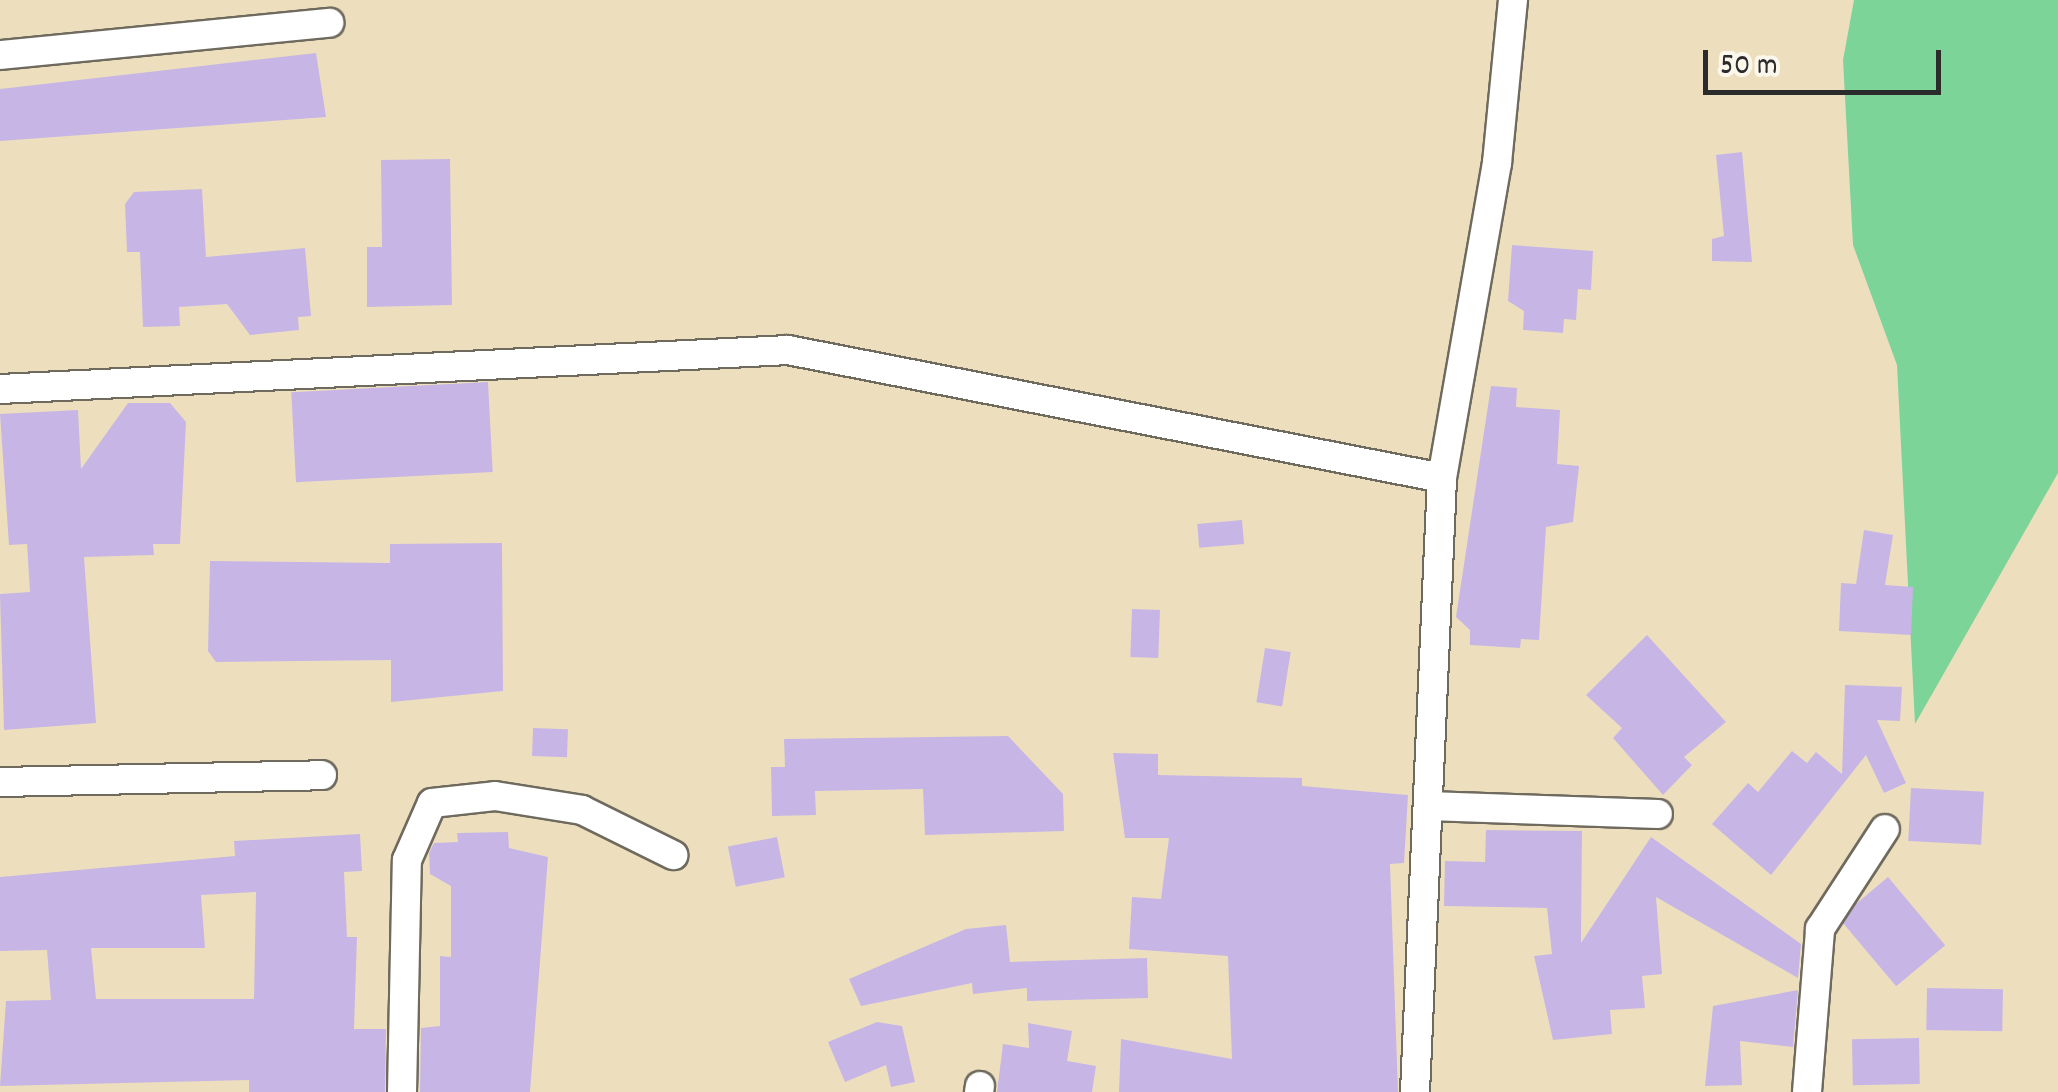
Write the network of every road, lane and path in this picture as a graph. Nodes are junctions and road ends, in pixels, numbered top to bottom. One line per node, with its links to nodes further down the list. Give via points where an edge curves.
1 (1513, 0): 5 (street, via 1497,163)
2 (329, 24): 3 (street)
3 (0, 55)
4 (0, 389): 5 (street, via 788,350)
5 (1442, 478): 8 (street)
6 (322, 776): 7 (street)
7 (0, 782)
8 (1428, 806): 9 (street); 13 (street)
9 (1658, 814)
10 (1886, 828): 14 (street, via 1820,929)
11 (674, 855): 12 (street, via 582,810 495,796 432,803 407,860)
12 (402, 1092)
13 (1415, 1092)
14 (1808, 1092)

